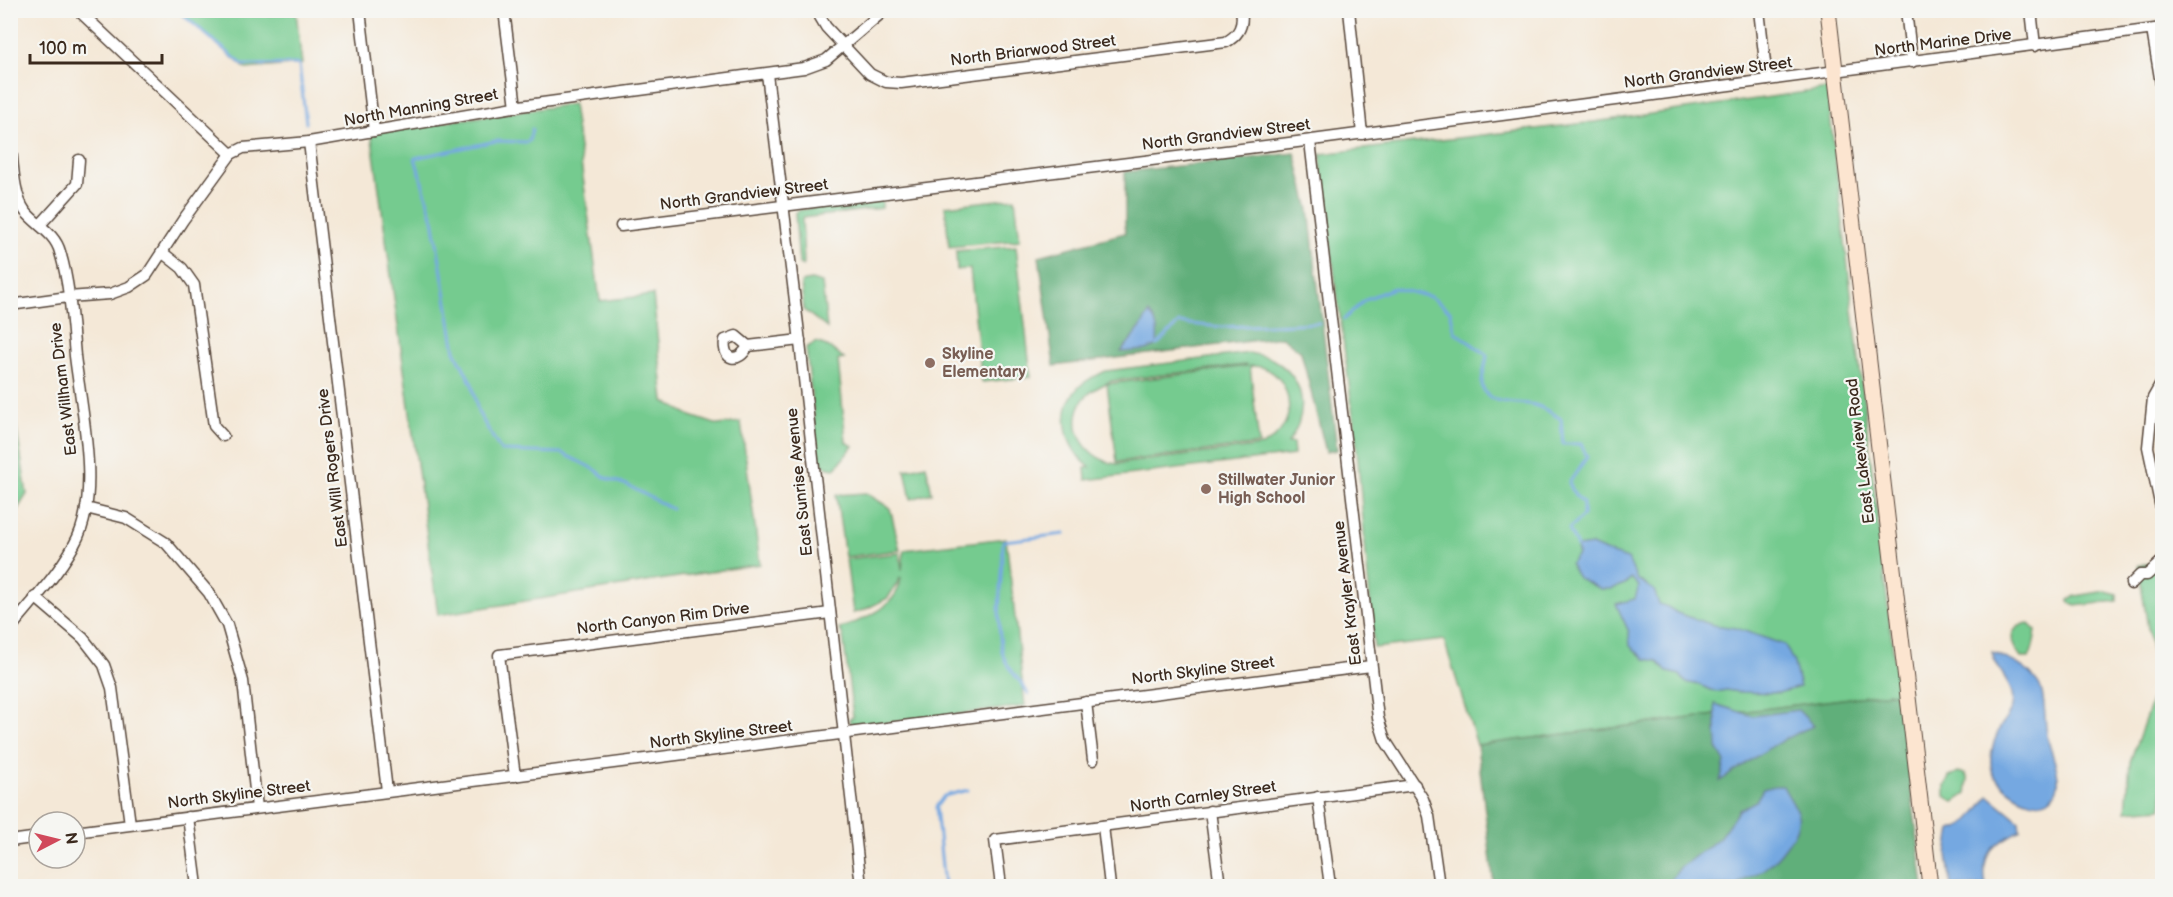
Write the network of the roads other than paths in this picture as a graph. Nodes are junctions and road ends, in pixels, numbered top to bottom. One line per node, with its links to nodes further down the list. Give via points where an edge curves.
1 (78, 10): 26 (street)
2 (360, 10): 21 (street)
3 (504, 10): 20 (street)
4 (816, 10): 13 (street, North Briarwood Street, via 826,27)
5 (885, 10): 13 (street, North Manning Street)
6 (1240, 10): 13 (street, North Briarwood Street, via 1242,25 1226,42 901,83 886,82 870,74)
7 (1759, 10): 18 (street)
8 (1828, 10): 16 (street, East Lakeview Road)
9 (1906, 10): 15 (street)
10 (2031, 10): 14 (street)
11 (1352, 11): 22 (street)
12 (2157, 29): 14 (street, North Marine Drive); 19 (street)
13 (844, 44): 17 (street, North Manning Street, via 826,60)
14 (2035, 46): 15 (street, North Marine Drive)
15 (1912, 62): 16 (street, North Marine Drive)
16 (1835, 72): 18 (street, North Grandview Street); 68 (street, East Lakeview Road)
17 (767, 74): 20 (street, North Manning Street); 28 (street, East Sunrise Avenue)
18 (1767, 80): 22 (street, North Grandview Street)
19 (2163, 90)
20 (516, 107): 21 (street, North Manning Street)
21 (374, 131): 24 (street, North Manning Street)
22 (1362, 134): 25 (street, North Grandview Street)
23 (10, 140): 29 (street, East Willham Drive, via 17,192 24,210)
24 (309, 141): 26 (street, North Manning Street, via 255,146); 51 (street, East Will Rogers Drive)
25 (1310, 141): 28 (street, North Grandview Street); 45 (street, East Krayler Avenue)
26 (231, 154): 31 (street)
27 (79, 160): 29 (street, via 77,184)
28 (784, 206): 30 (street, North Grandview Street); 34 (street, East Sunrise Avenue)
29 (40, 225): 32 (street, East Willham Drive, via 60,250)
30 (621, 226)
31 (163, 253): 32 (street, via 147,275 129,287 110,294); 37 (street, via 182,268 194,285 214,426)
32 (68, 297): 33 (street); 38 (street, East Willham Drive, via 88,463)
33 (10, 305)
34 (800, 340): 35 (street); 43 (street, East Sunrise Avenue)
35 (748, 346)
36 (2163, 382): 39 (street, via 2153,398 2148,447)
37 (223, 436)
38 (86, 508): 42 (street, East Willham Drive, via 78,536 57,571); 53 (street, via 126,518 166,543 208,593 227,625 243,681)
39 (2163, 513)
40 (2163, 561): 41 (street)
41 (2131, 584)
42 (35, 597): 44 (street, East Willham Drive); 56 (street, via 83,639 104,665 112,688)
43 (830, 613): 47 (street, East Sunrise Avenue); 49 (street, North Canyon Rim Drive, via 499,655)
44 (10, 629)
45 (1371, 666): 46 (street, North Skyline Street); 50 (street, East Krayler Avenue, via 1385,740)
46 (1086, 702): 47 (street, North Skyline Street); 48 (street)
47 (844, 734): 49 (street, North Skyline Street); 62 (street, East Sunrise Avenue)
48 (1093, 760)
49 (515, 776): 51 (street, North Skyline Street)
50 (1415, 784): 52 (street, North Carnley Street); 67 (street, East Krayler Avenue, via 1429,816)
51 (387, 791): 53 (street, North Skyline Street)
52 (1318, 797): 54 (street, North Carnley Street); 66 (street)
53 (257, 808): 55 (street, North Skyline Street)
54 (1210, 812): 57 (street, North Carnley Street); 65 (street)
55 (188, 818): 56 (street, North Skyline Street); 61 (street)
56 (130, 824): 58 (street, North Skyline Street)
57 (1103, 826): 63 (street, North Carnley Street, via 995,840); 64 (street)
58 (87, 830)
59 (27, 839): 60 (street)
60 (10, 841)
61 (197, 886)
62 (861, 886)
63 (1001, 886)
64 (1110, 886)
65 (1220, 886)
66 (1330, 886)
67 (1439, 886)
68 (1930, 886)

